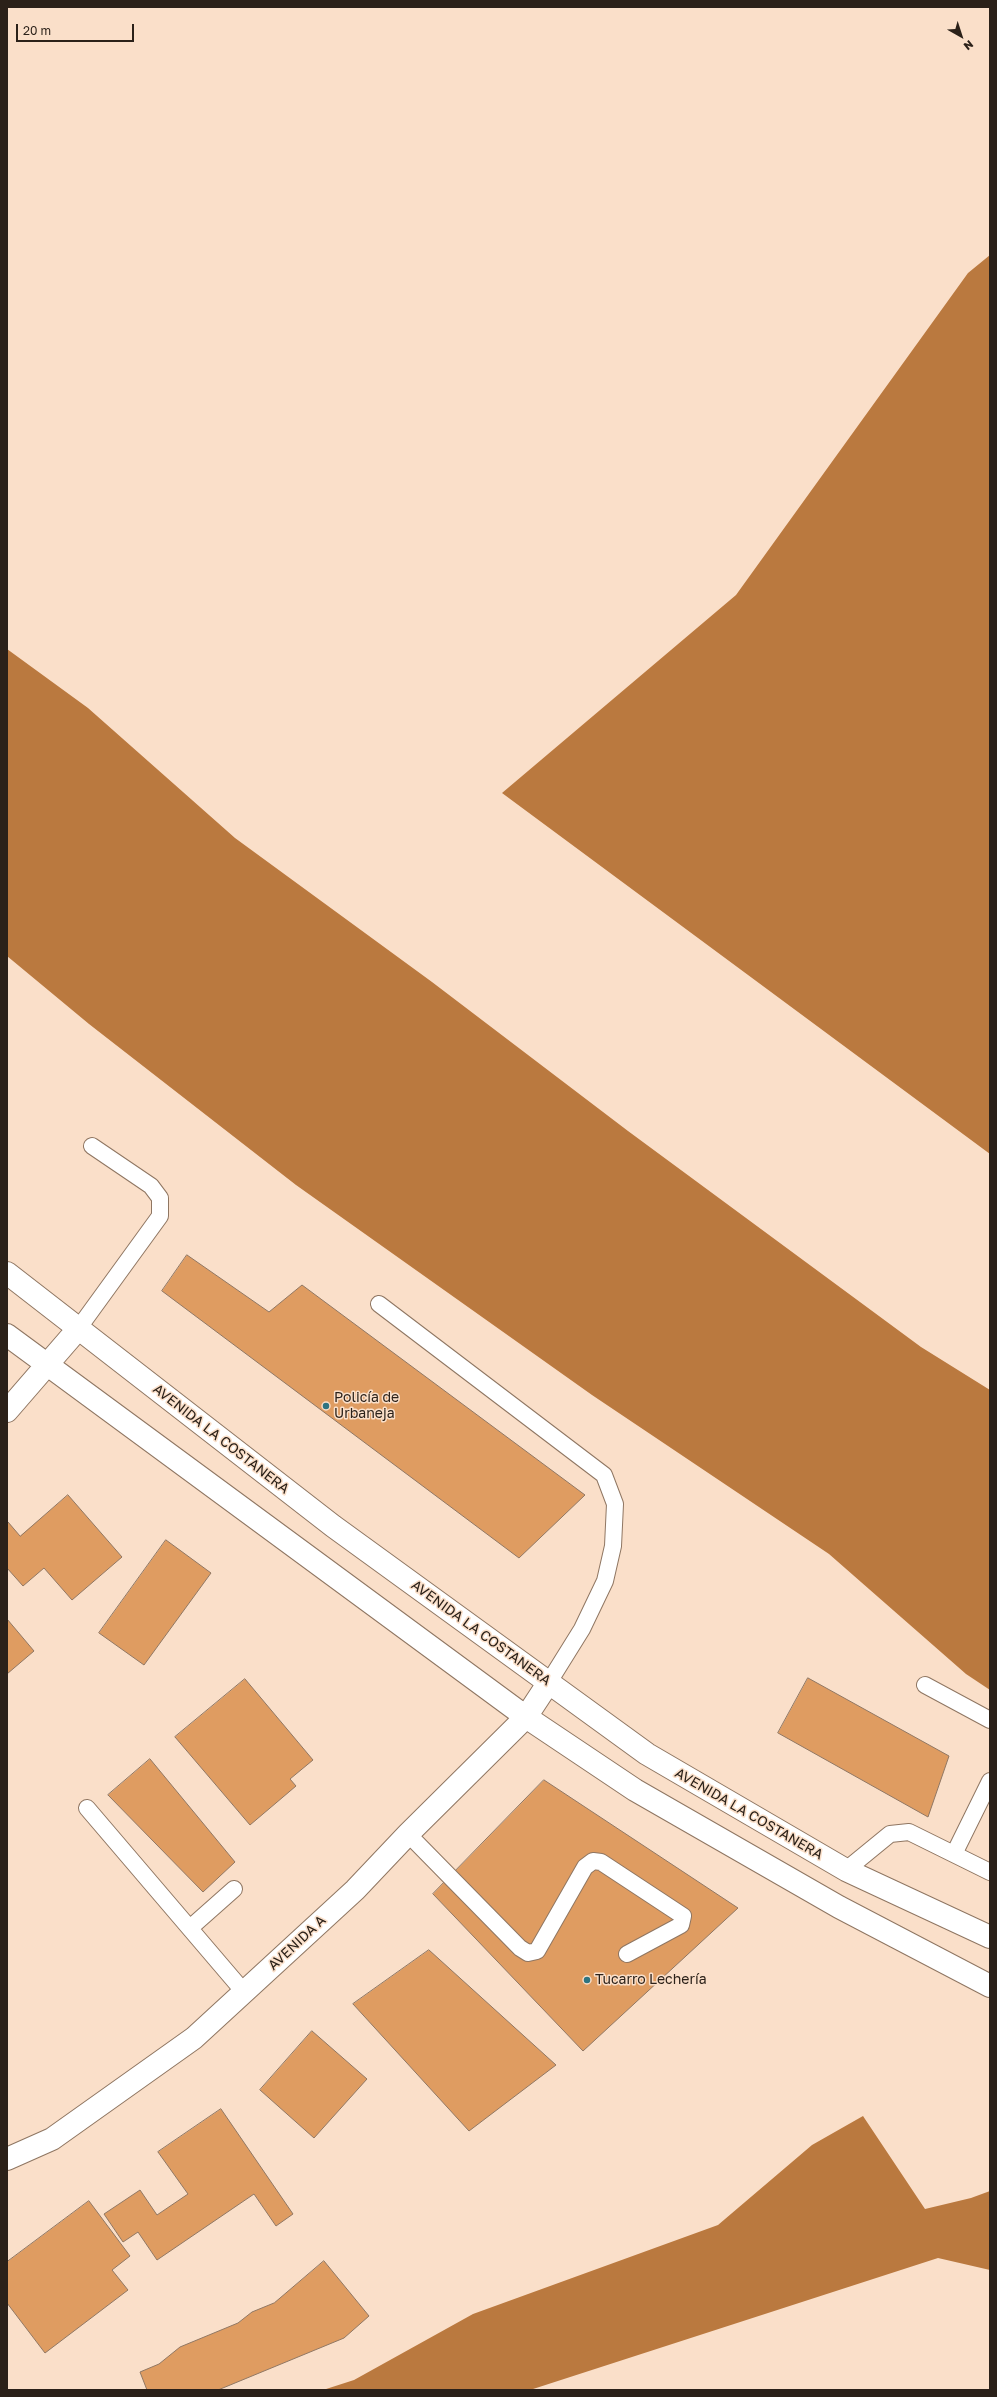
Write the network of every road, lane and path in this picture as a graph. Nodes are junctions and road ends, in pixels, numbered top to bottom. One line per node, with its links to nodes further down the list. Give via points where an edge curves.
1 (92, 1146): 4 (lane, via 151,1186 160,1198 160,1216)
2 (7, 1273): 4 (street, AVENIDA LA COSTANERA)
3 (379, 1304): 8 (lane, via 604,1475 615,1504 613,1546 605,1581 582,1630)
4 (78, 1329): 6 (street); 8 (street, AVENIDA LA COSTANERA, via 333,1526)
5 (7, 1335): 6 (street)
6 (48, 1365): 7 (street); 10 (street)
7 (7, 1411)
8 (549, 1682): 10 (street, AVENIDA A); 16 (street, AVENIDA LA COSTANERA, via 647,1754)
9 (926, 1685): 11 (lane)
10 (526, 1717): 14 (street, AVENIDA A); 22 (street, via 635,1790 839,1907)
11 (990, 1720)
12 (990, 1781): 15 (lane)
13 (87, 1808): 19 (lane)
14 (408, 1834): 21 (lane, via 520,1948 528,1953 537,1951 585,1867 593,1861 601,1862 683,1916 681,1925); 23 (street, AVENIDA A, via 355,1890)
15 (954, 1854): 16 (lane, via 909,1832 890,1834); 17 (lane)
16 (846, 1870): 20 (street, AVENIDA LA COSTANERA)
17 (990, 1872)
18 (234, 1889): 19 (lane)
19 (190, 1928): 23 (lane)
20 (990, 1937)
21 (627, 1954)
22 (990, 1986)
23 (244, 1992): 24 (street, AVENIDA A, via 194,2038 52,2139)
24 (7, 2159)

